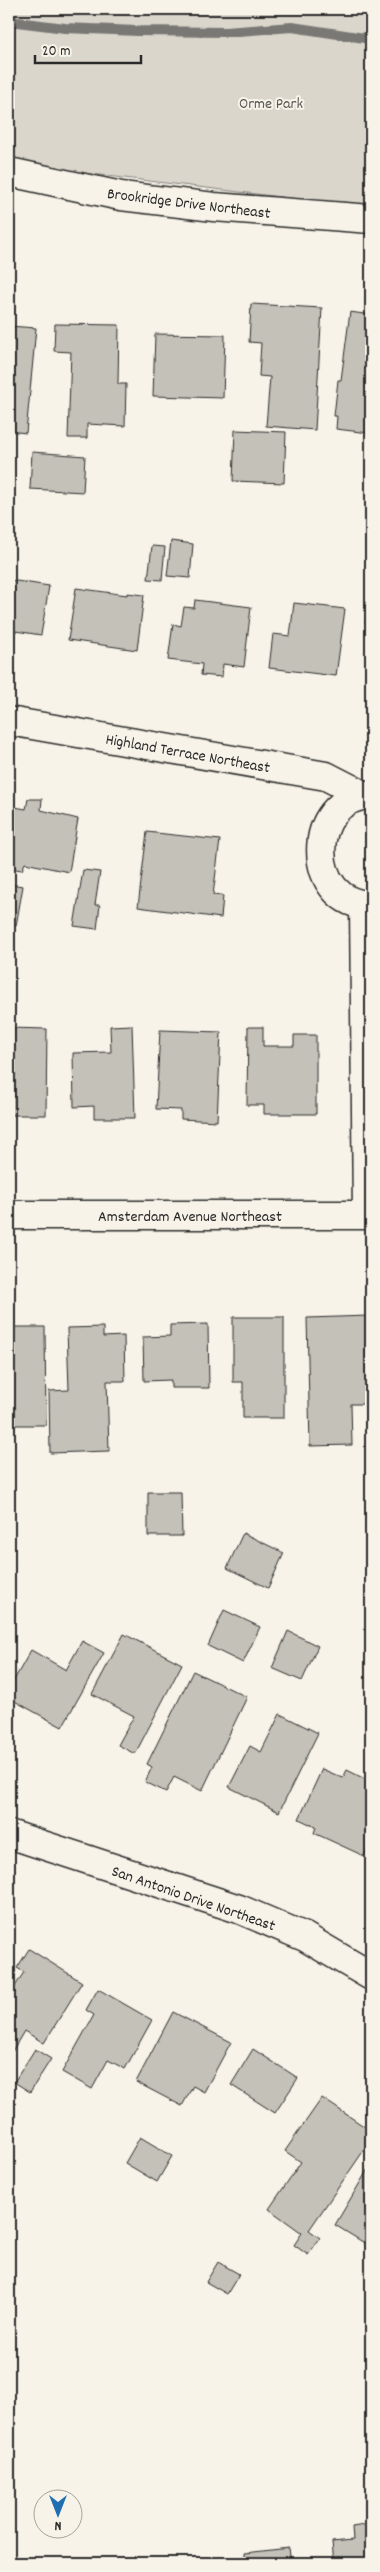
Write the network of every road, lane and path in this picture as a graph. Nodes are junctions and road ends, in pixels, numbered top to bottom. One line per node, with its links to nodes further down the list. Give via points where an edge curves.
1 (9, 172): 2 (street, Brookridge Drive Northeast, via 121,196)
2 (371, 219)
3 (9, 721): 4 (street, Highland Terrace Northeast, via 326,776)
4 (367, 795): 5 (street, Highland Terrace Northeast, via 343,804 328,820 320,840 320,862 329,882 344,896)
5 (368, 905): 7 (street, Highland Terrace Northeast)
6 (9, 1215): 7 (street, Amsterdam Avenue Northeast)
7 (369, 1215)
8 (9, 1834): 9 (street, San Antonio Drive Northeast, via 239,1909 305,1938)
9 (371, 1976)

